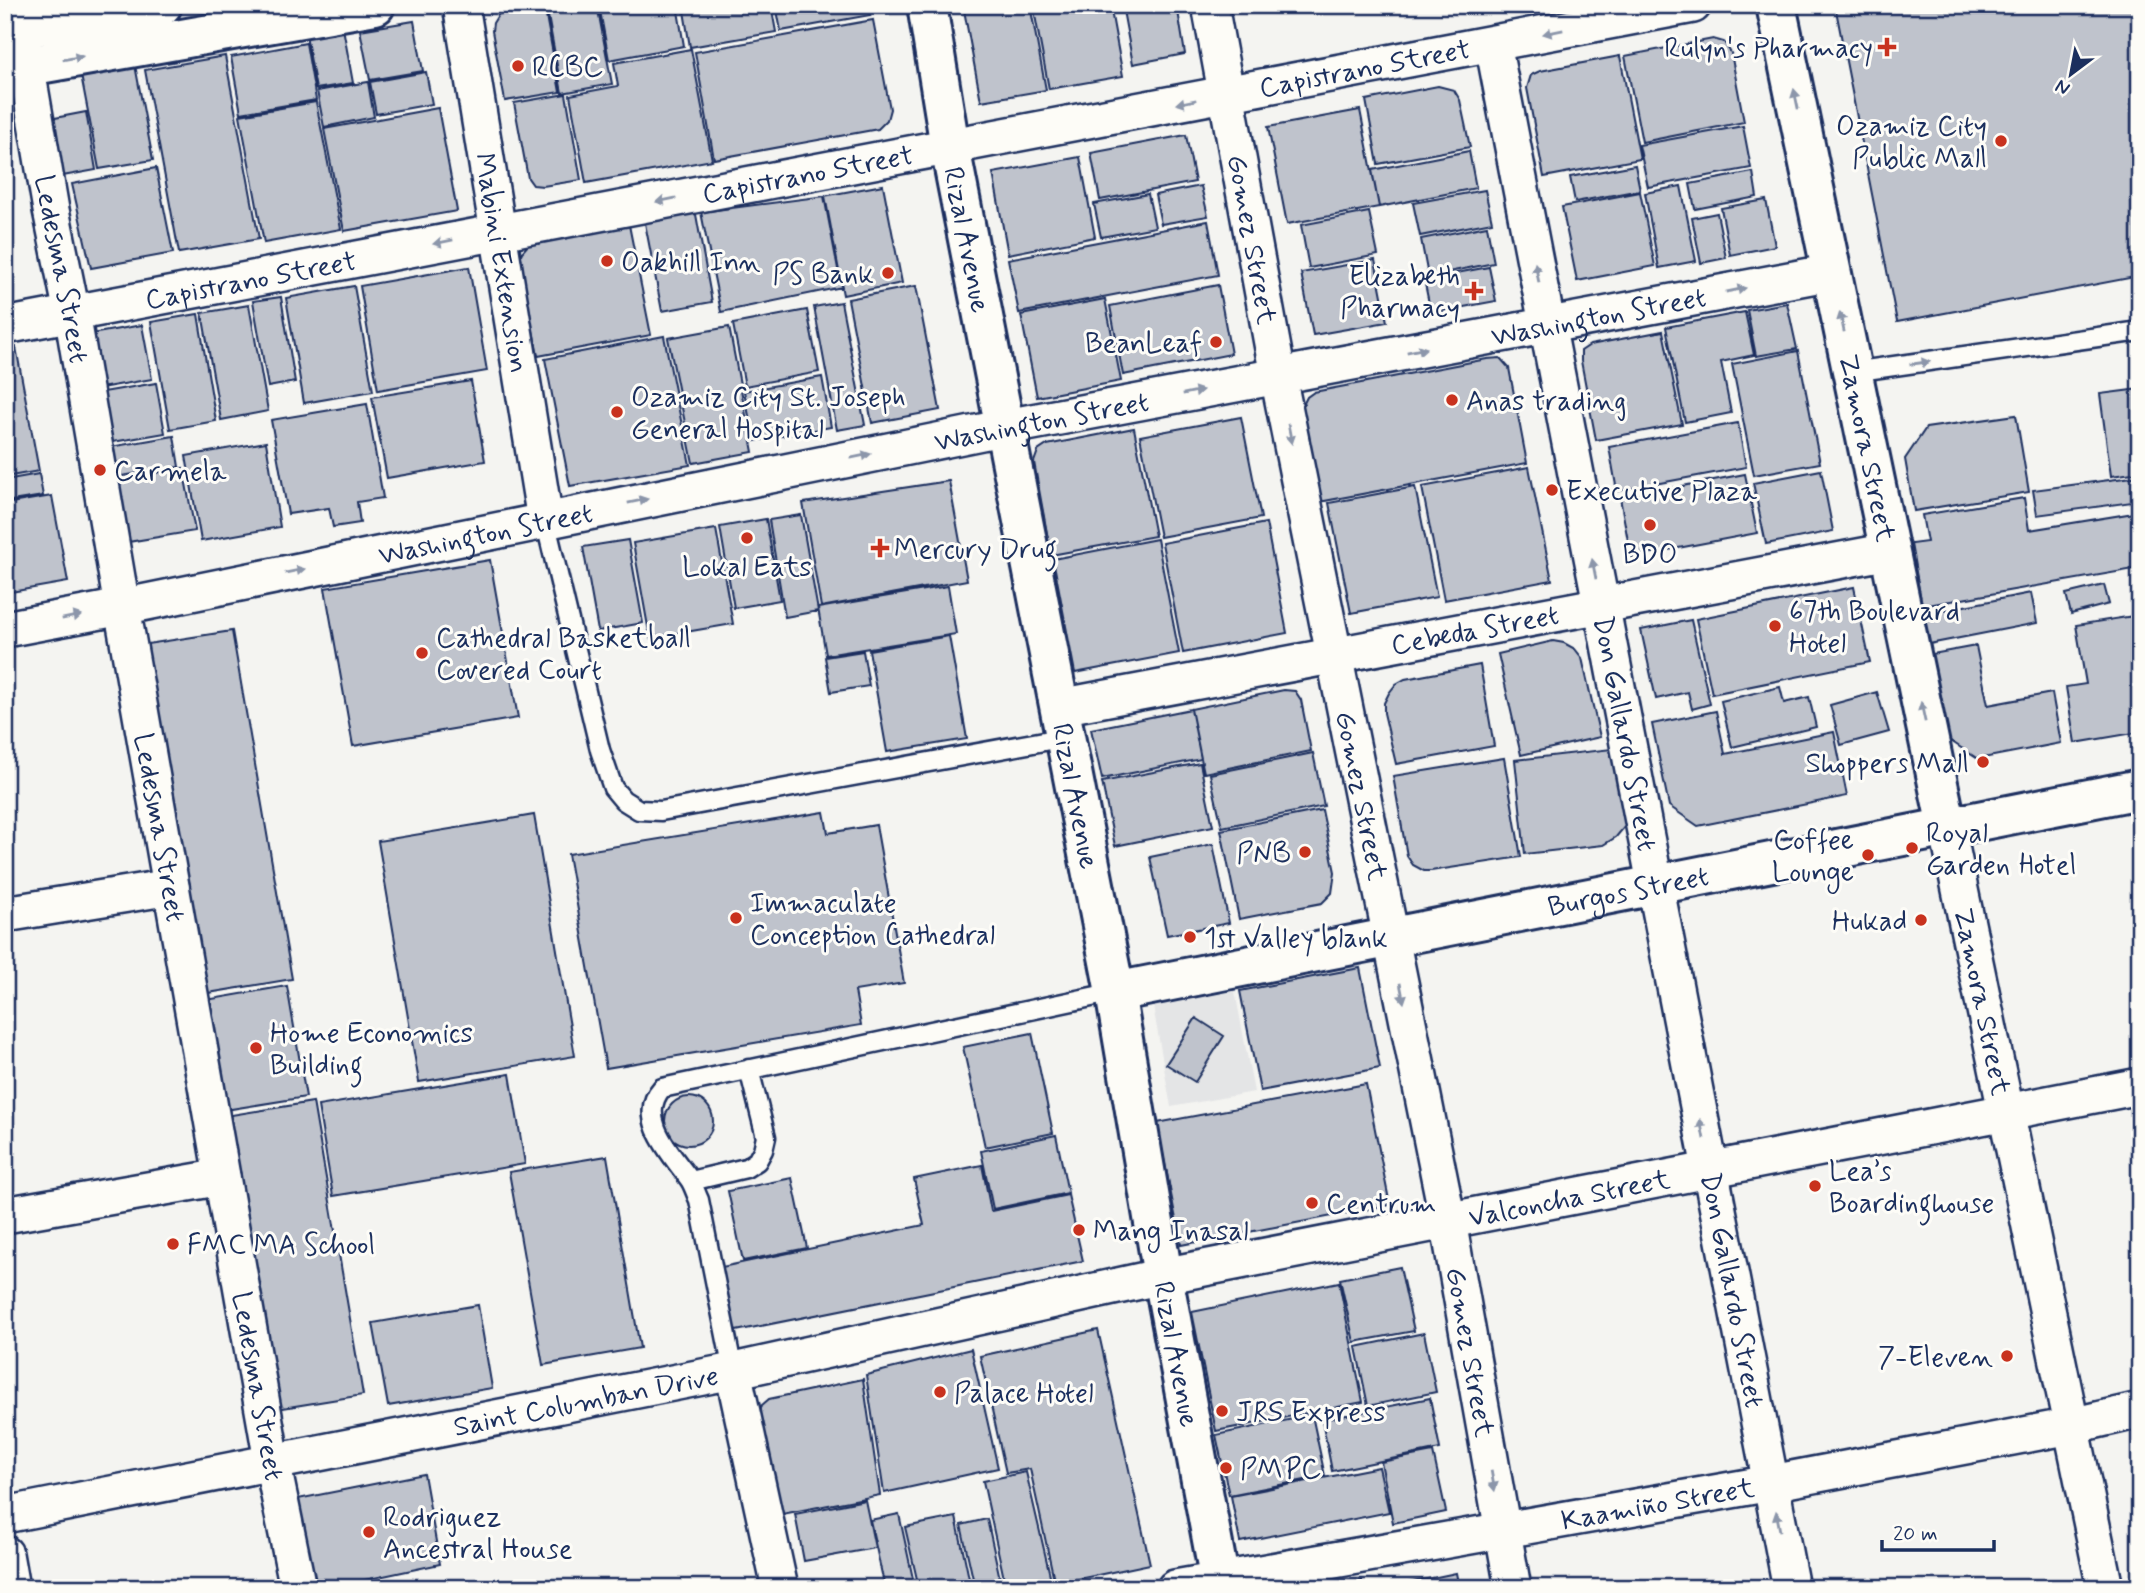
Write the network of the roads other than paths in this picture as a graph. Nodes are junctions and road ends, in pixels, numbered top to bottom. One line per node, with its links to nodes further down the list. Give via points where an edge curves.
1 (162, 5): 8 (main road)
2 (375, 5): 10 (main road, one-way to 2)
3 (461, 5): 13 (street, Mabini Extension)
4 (927, 5): 12 (main road, Rizal Avenue)
5 (1210, 5): 11 (street, Gomez Street)
6 (1693, 5): 9 (street, Capistrano Street, one-way to 9)
7 (1776, 5): 14 (main road, Zamora Street, one-way to 7)
8 (14, 22): 10 (street, Ledesma Street)
9 (1493, 44): 11 (street, Capistrano Street); 16 (street, Don Gallardo Street, one-way to 9)
10 (16, 68): 15 (street, Ledesma Street)
11 (1227, 94): 12 (street, Capistrano Street, one-way to 12); 20 (street, Gomez Street)
12 (950, 147): 13 (street, Capistrano Street, one-way to 13); 21 (main road, Rizal Avenue)
13 (498, 231): 15 (street, Capistrano Street, one-way to 15); 22 (street, Mabini Extension)
14 (1832, 272): 16 (street, Washington Street, one-way to 14); 19 (main road, Zamora Street, one-way to 14)
15 (72, 313): 17 (street, Capistrano Street); 25 (street, Ledesma Street)
16 (1547, 325): 20 (street, Washington Street, one-way to 16); 24 (street, Don Gallardo Street, one-way to 16)
17 (5, 326)
18 (2140, 331): 19 (lane, one-way to 18)
19 (1852, 372): 23 (main road, Zamora Street)
20 (1278, 376): 21 (street, Washington Street, one-way to 20); 27 (street, Gomez Street, one-way to 27)
21 (1006, 427): 22 (street, Washington Street, one-way to 21); 28 (main road, Rizal Avenue)
22 (545, 520): 25 (street, Washington Street, one-way to 22); 28 (lane, via 600,750 613,788 639,810 661,811)
23 (1890, 551): 24 (street, Cebeda Street); 30 (main road, Zamora Street, one-way to 23)
24 (1601, 605): 27 (street, Cebeda Street); 31 (street, Don Gallardo Street)
25 (122, 607): 26 (street, Washington Street, one-way to 25); 32 (street, Ledesma Street)
26 (5, 629)
27 (1334, 655): 28 (street, Cebeda Street); 34 (street, Gomez Street)
28 (1063, 722): 35 (main road, Rizal Avenue)
29 (2140, 789): 30 (main road, Burgos Street)
30 (1947, 827): 31 (main road, Burgos Street); 38 (street, Zamora Street)
31 (1655, 884): 34 (main road, Burgos Street); 39 (street, Don Gallardo Street, one-way to 31)
32 (171, 887): 33 (street); 40 (street, Ledesma Street)
33 (5, 914)
34 (1391, 937): 35 (main road, Burgos Street); 43 (street, Gomez Street, one-way to 43)
35 (1115, 992): 36 (lane); 44 (main road, Rizal Avenue)
36 (748, 1069): 41 (lane, via 766,1137 764,1150 746,1168); 41 (lane, via 672,1085 656,1095 653,1115 659,1136)
37 (2140, 1086): 38 (street, Valconcha Street)
38 (2006, 1112): 39 (street, Valconcha Street); 47 (street, Zamora Street)
39 (1710, 1170): 43 (street, Valconcha Street); 49 (street, Don Gallardo Street)
40 (222, 1177): 42 (street); 48 (street, Ledesma Street)
41 (691, 1181): 45 (lane, via 699,1200)
42 (5, 1215)
43 (1448, 1221): 44 (street, Valconcha Street); 51 (street, Gomez Street, one-way to 51)
44 (1163, 1276): 45 (street, Saint Columban Drive); 53 (main road, Rizal Avenue)
45 (733, 1371): 48 (street, Saint Columban Drive); 56 (street)
46 (2140, 1410): 47 (street, Kaamiño Street)
47 (2071, 1426): 49 (street, Kaamiño Street); 60 (street, Zamora Street)
48 (272, 1461): 50 (street, Saint Columban Drive); 55 (street, Ledesma Street)
49 (1771, 1483): 51 (street, Kaamiño Street); 59 (street, Don Gallardo Street, one-way to 49)
50 (5, 1515)
51 (1502, 1530): 53 (street, Kaamiño Street); 58 (street, Gomez Street)
52 (5, 1554): 54 (street)
53 (1220, 1583): 57 (street, Kaamiño Street)
54 (11, 1588)
55 (298, 1588)
56 (780, 1588)
57 (1175, 1588)
58 (1513, 1588)
59 (1791, 1588)
60 (2105, 1588)

